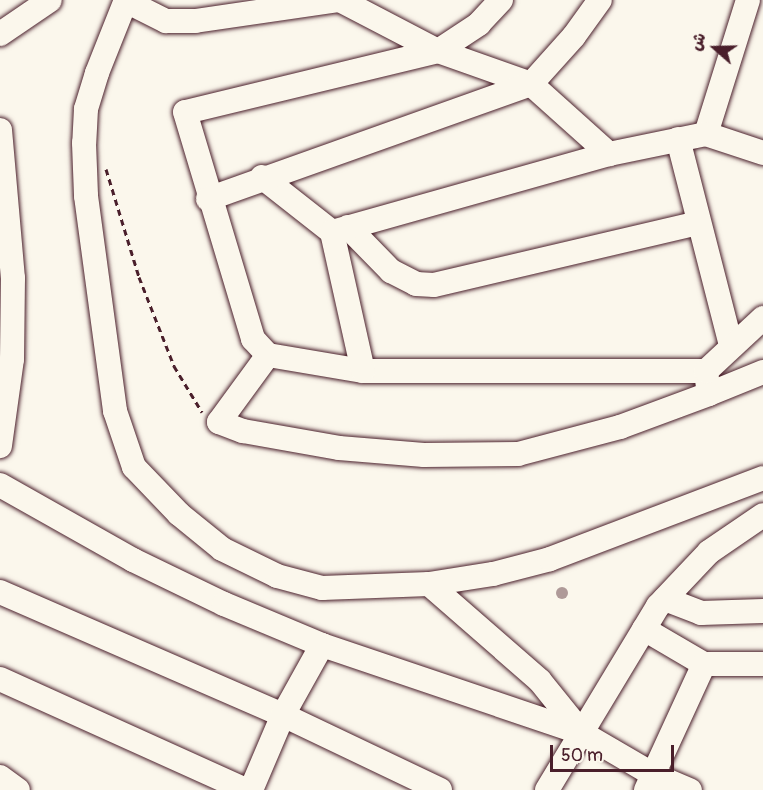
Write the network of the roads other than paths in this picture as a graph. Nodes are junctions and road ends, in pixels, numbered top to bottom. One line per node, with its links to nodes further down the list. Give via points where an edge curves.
1 (50, 0): 7 (street)
2 (126, 0): 3 (street, via 165,21 195,21); 29 (street, via 86,109 84,144 114,411 134,466 179,514 222,549 277,576 322,588)
3 (339, 0): 8 (street)
4 (501, 0): 8 (street, via 478,24)
5 (600, 0): 9 (street)
6 (748, 0): 11 (street)
7 (0, 34)
8 (438, 51): 9 (street); 16 (street, via 185,112)
9 (531, 84): 14 (street); 15 (street, via 470,109)
10 (0, 130): 25 (street, via 13,278 12,359)
11 (706, 134): 12 (street); 13 (street)
12 (678, 139): 14 (street); 17 (street)
13 (763, 153)
14 (609, 154): 18 (street)
15 (262, 177): 16 (street); 18 (street)
16 (208, 199): 21 (street, via 253,339)
17 (699, 223): 18 (street, via 434,285 416,284 391,271); 20 (street)
18 (340, 230): 22 (street)
19 (763, 318): 20 (street)
20 (731, 345): 24 (street)
21 (268, 355): 22 (street); 24 (street, via 219,422 243,431 339,448 424,455 518,454 620,427)
22 (363, 371): 24 (street)
23 (763, 372): 24 (street)
24 (708, 382)
25 (0, 446)
26 (763, 478): 29 (street, via 550,559 493,574)
27 (0, 485): 34 (street, via 133,560)
28 (763, 515): 31 (street, via 709,552)
29 (429, 584): 39 (street, via 540,681)
30 (0, 592): 38 (street)
31 (665, 599): 32 (street, via 701,613); 33 (street)
32 (763, 611)
33 (644, 629): 35 (street); 39 (street)
34 (322, 645): 38 (street); 39 (street)
35 (704, 664): 36 (street); 41 (street)
36 (763, 664)
37 (0, 679): 43 (street)
38 (283, 715): 44 (street); 45 (street)
39 (582, 733): 41 (street); 46 (street)
40 (0, 777): 42 (street)
41 (650, 783): 47 (street)
42 (18, 790)
43 (246, 790)
44 (251, 790)
45 (440, 790)
46 (547, 790)
47 (690, 790)

